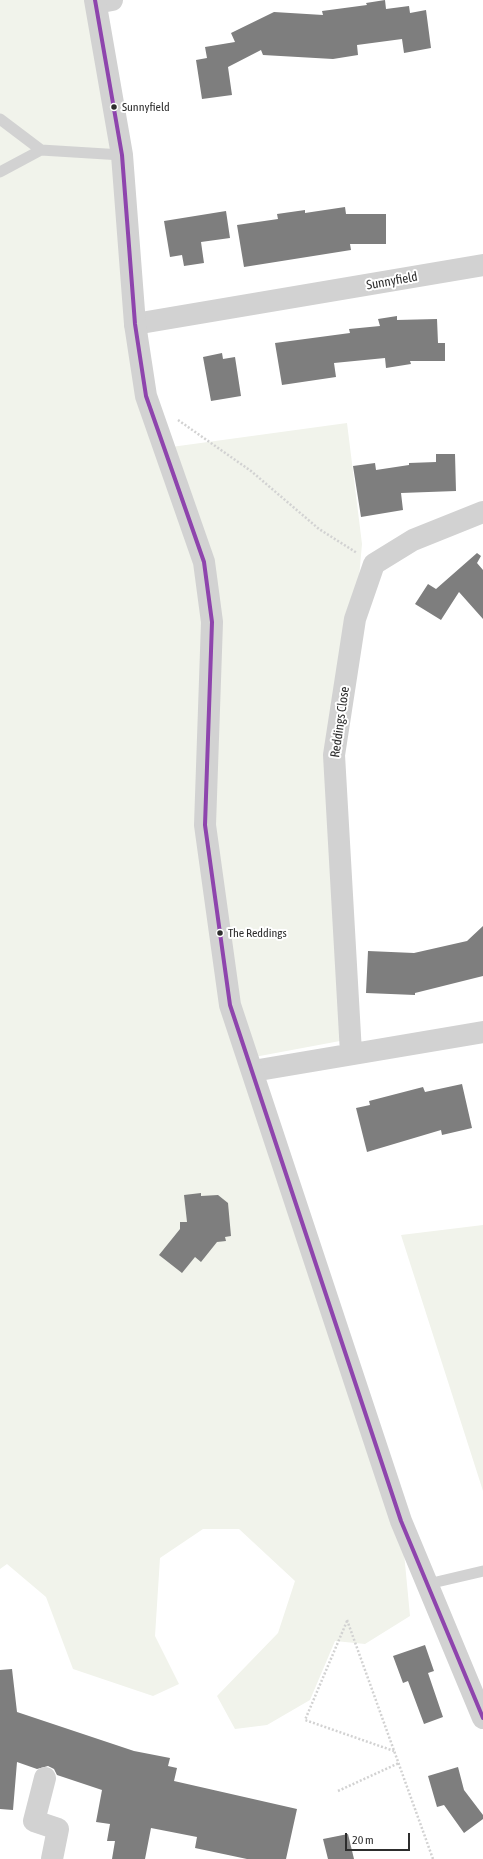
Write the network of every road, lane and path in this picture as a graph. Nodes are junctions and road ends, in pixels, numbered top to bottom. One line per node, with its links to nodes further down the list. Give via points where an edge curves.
1 (101, 1): 4 (street)
2 (0, 119): 3 (lane)
3 (41, 150): 4 (lane); 5 (lane)
4 (122, 155): 7 (street)
5 (0, 172)
6 (483, 265): 7 (street, Sunnyfield)
7 (135, 324): 13 (street, via 146,396 204,562 212,622 205,825 230,1005)
8 (176, 419): 10 (path, via 251,471 319,529)
9 (483, 512): 10 (street, via 413,540)
10 (374, 564): 12 (street, Reddings Close, via 355,619 334,754)
11 (483, 1032): 12 (street)
12 (351, 1053): 13 (street)
13 (253, 1071): 15 (street, via 401,1522)
14 (483, 1571): 15 (lane)
15 (428, 1584): 16 (street)
16 (483, 1718)
17 (394, 1751): 17 (path, via 304,1720 347,1620 386,1729); 18 (path)
18 (398, 1763): 20 (path); 22 (path)
19 (45, 1778): 21 (street, via 34,1820 58,1828)
20 (338, 1791)
21 (52, 1859)
22 (433, 1859)

